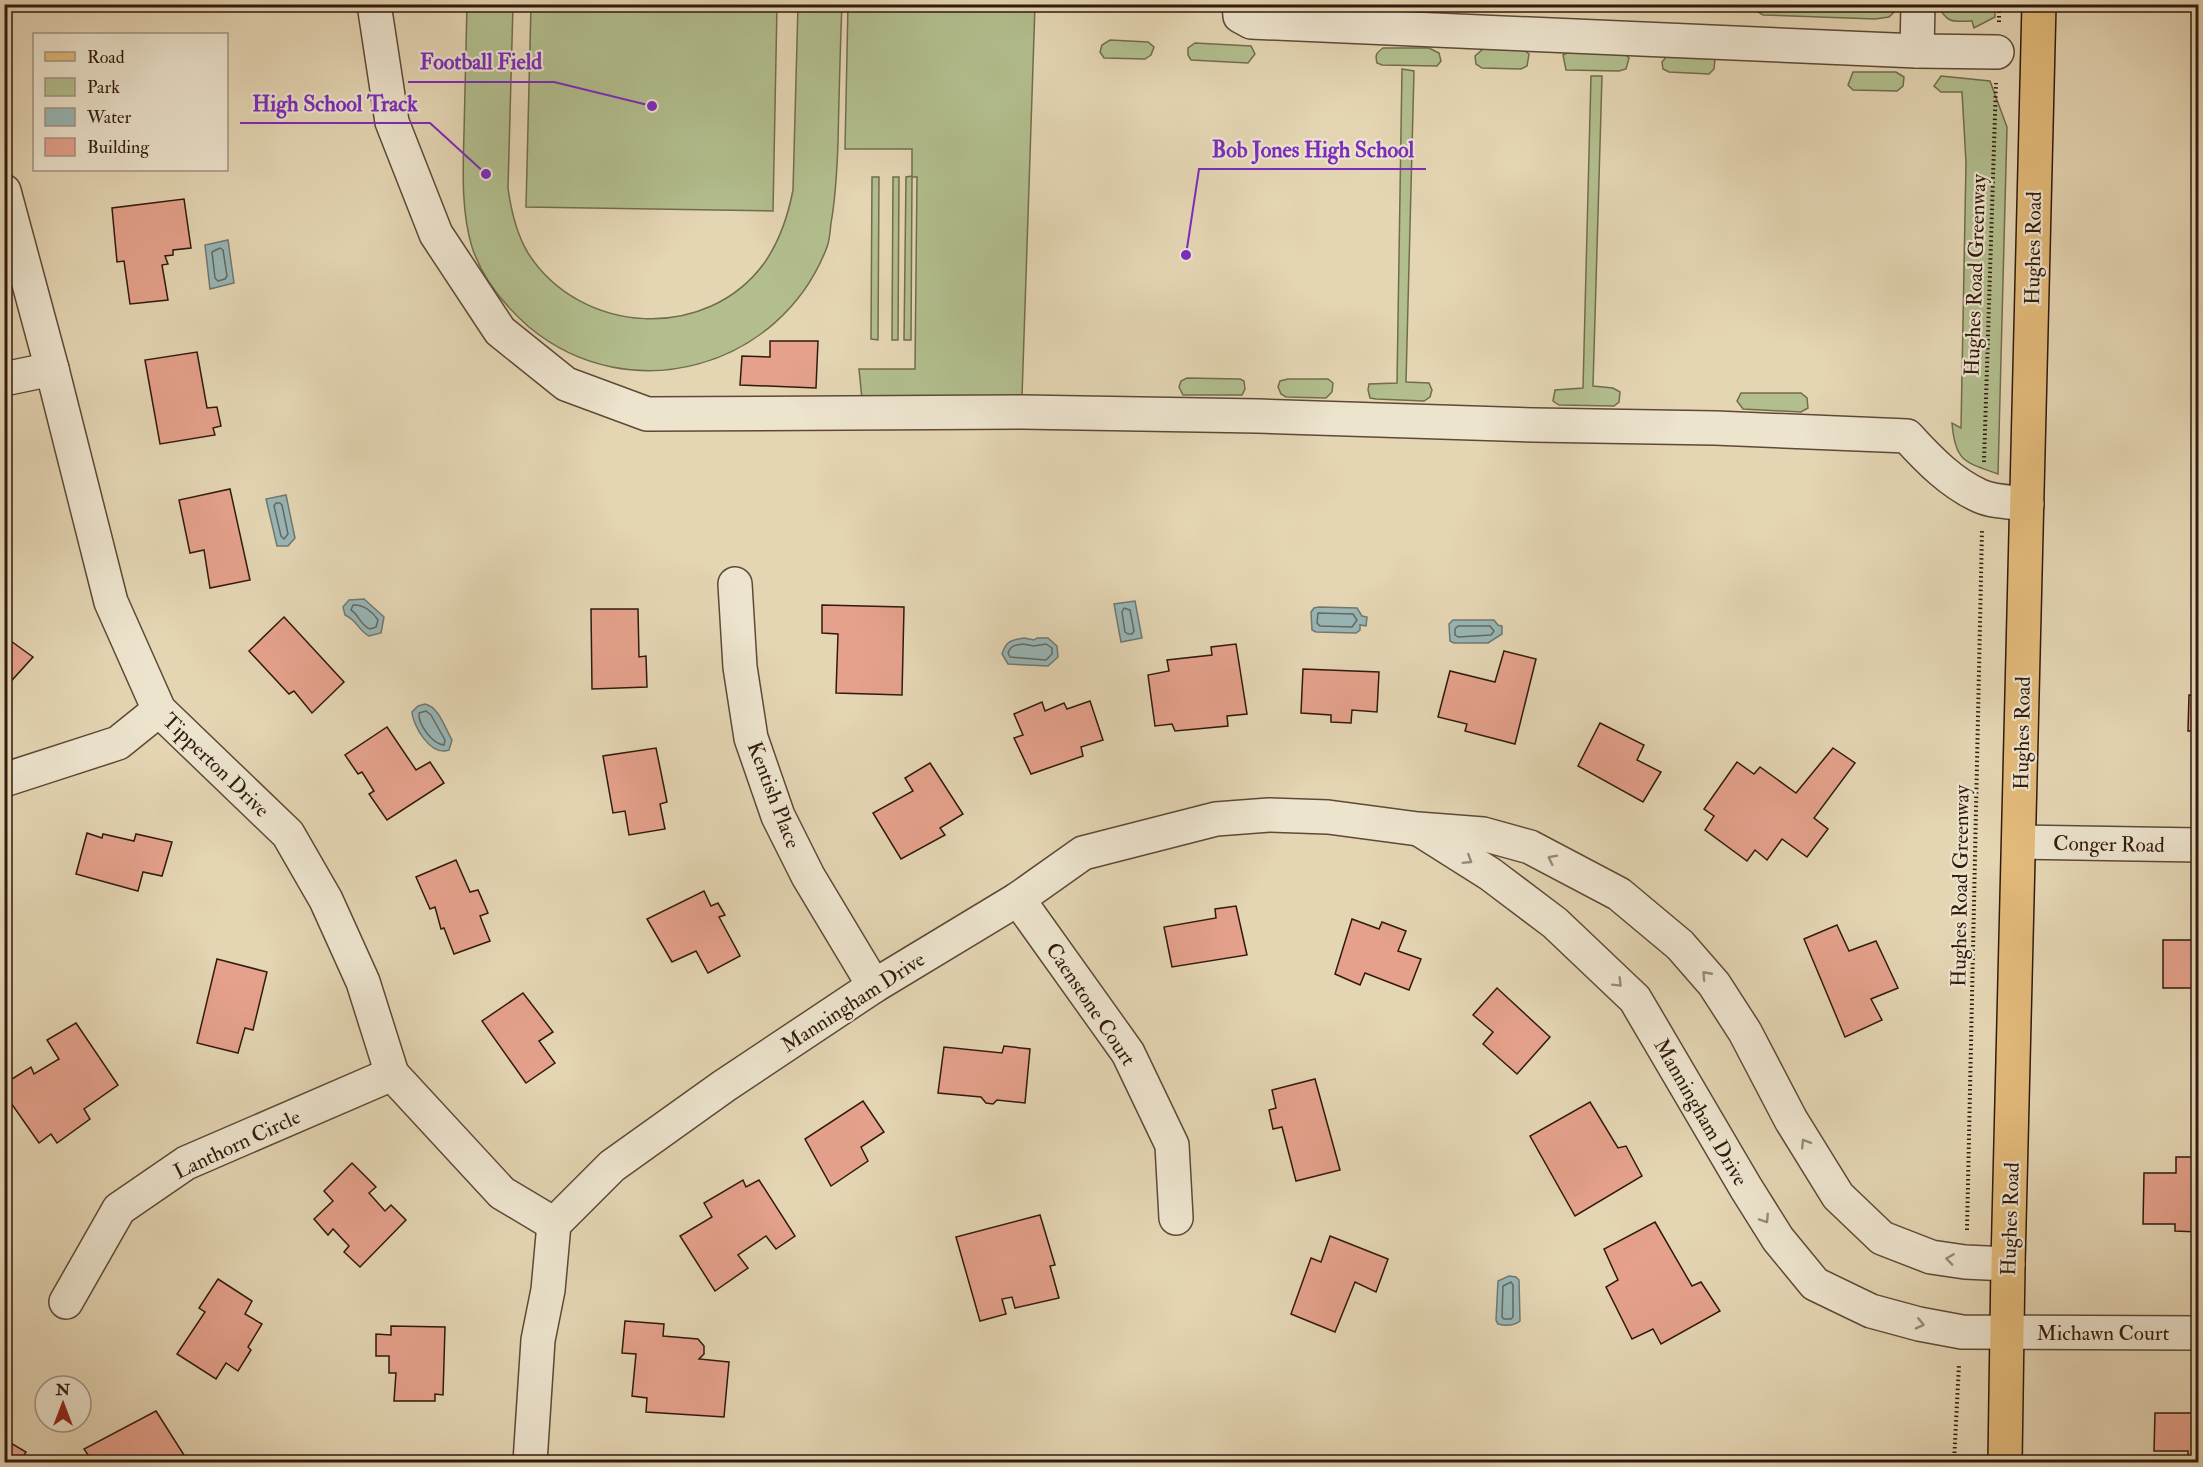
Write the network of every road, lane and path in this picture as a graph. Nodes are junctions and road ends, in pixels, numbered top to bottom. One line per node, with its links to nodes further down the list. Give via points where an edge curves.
1 (374, 4): 14 (street, via 392,122 436,234 500,331 566,384 647,414 1022,412 1258,416 1907,436 1949,476 1979,496)
2 (1239, 4): 7 (street, via 1240,16 1251,22)
3 (1918, 4): 7 (street)
4 (1999, 4): 6 (path)
5 (2039, 4): 14 (main road, Hughes Road)
6 (1999, 10)
7 (1917, 51): 8 (street)
8 (1997, 52)
9 (1996, 88): 13 (path, Hughes Road Greenway)
10 (4, 192): 11 (street, Tipperton Drive)
11 (52, 369): 12 (street); 17 (street, Tipperton Drive, via 111,602)
12 (4, 379)
13 (1984, 463)
14 (2027, 504): 20 (main road, Hughes Road)
15 (1982, 530): 27 (path, Hughes Road Greenway)
16 (735, 584): 23 (street, Kentish Place, via 740,667 750,738 778,816 808,876)
17 (159, 710): 18 (street, via 118,743); 24 (street, Tipperton Drive, via 288,834 326,900 358,972)
18 (4, 780)
19 (1418, 829): 22 (street, Manningham Drive, via 1316,817 1216,819 1083,853); 28 (street, Manningham Drive, one-way to 19, via 1931,1257 1881,1238 1838,1196 1714,984 1680,945 1619,894 1530,847 1483,834); 30 (street, Manningham Drive, one-way to 30, via 1490,874 1555,923 1635,999 1752,1198 1778,1239 1815,1284 1871,1311 1919,1324 1962,1332)
20 (2019, 842): 21 (street, Conger Road); 28 (main road, Hughes Road)
21 (2199, 845)
22 (1018, 899): 23 (street, Manningham Drive); 25 (street, Caenstone Court, via 1128,1053 1172,1144)
23 (874, 986): 26 (street, Manningham Drive, via 612,1166)
24 (392, 1074): 26 (street, Tipperton Drive, via 502,1193); 29 (street, Lanthorn Circle, via 186,1163 119,1209)
25 (1176, 1218)
26 (555, 1224): 33 (street, via 538,1340)
27 (1967, 1231)
28 (2008, 1264): 30 (main road, Hughes Road)
29 (66, 1302)
30 (2008, 1333): 31 (street, Michawn Court); 35 (main road, Hughes Road)
31 (2199, 1333)
32 (1959, 1359): 34 (path)
33 (530, 1462)
34 (1954, 1462)
35 (2005, 1462)

